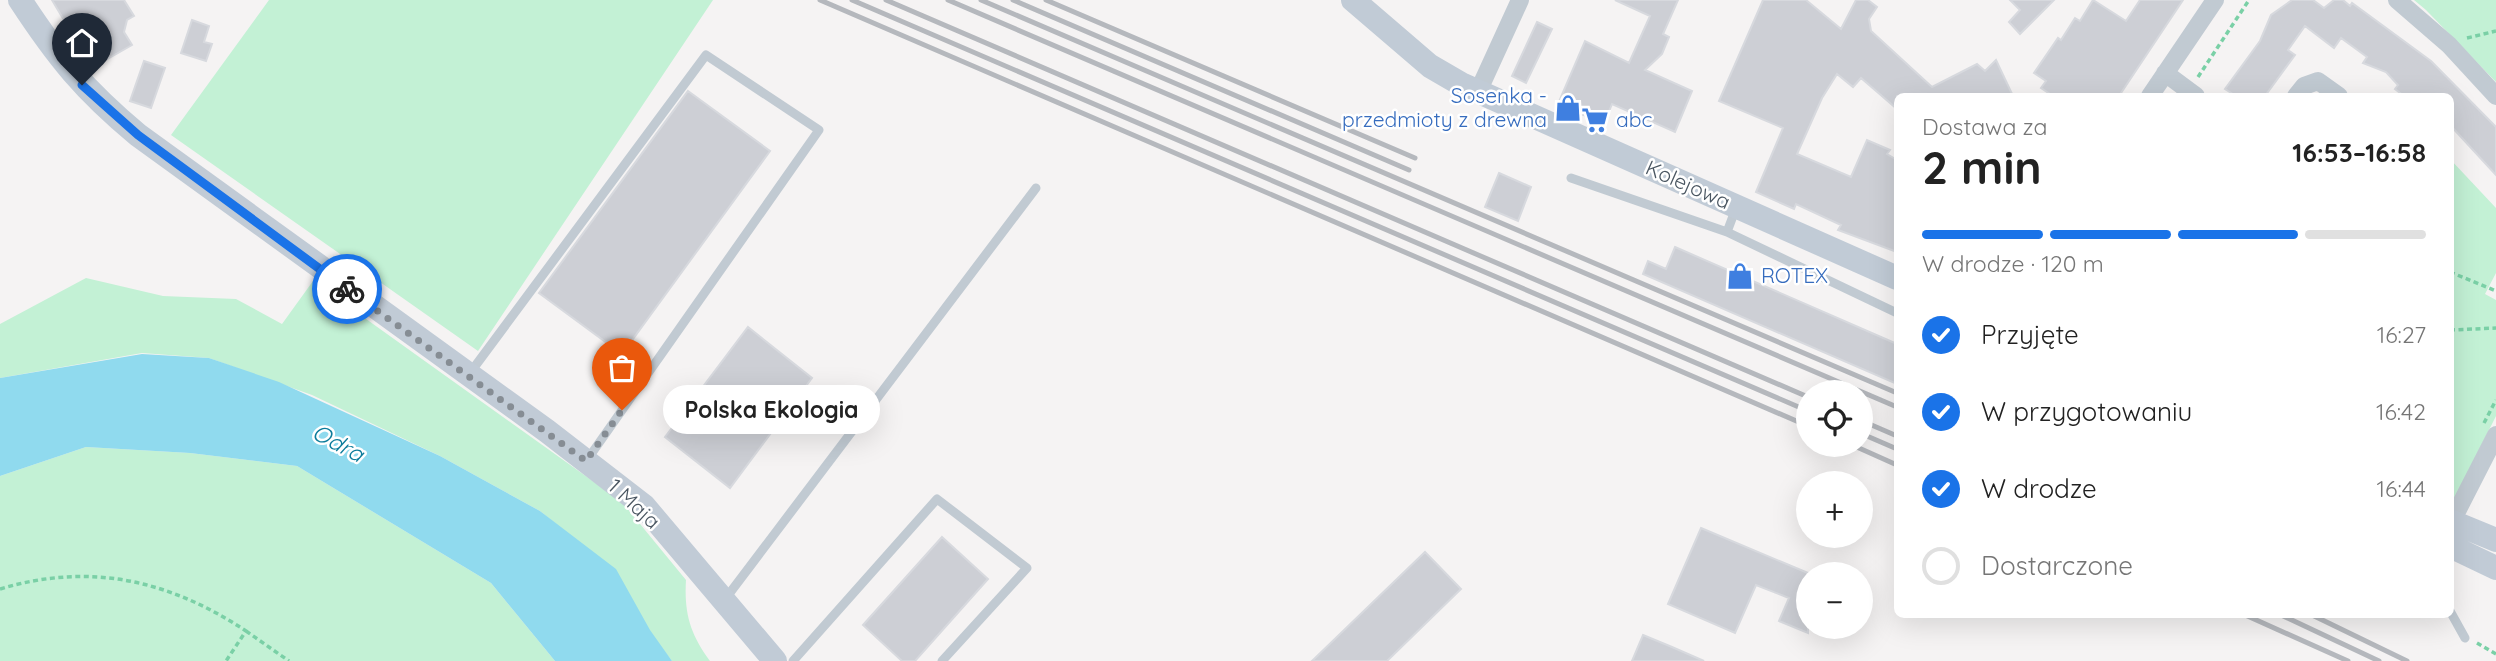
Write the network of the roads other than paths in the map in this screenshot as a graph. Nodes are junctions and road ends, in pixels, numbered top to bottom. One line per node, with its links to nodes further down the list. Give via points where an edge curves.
1 (20, 0): 19 (street, 1 Maja, via 56,55 95,99)
2 (1353, 0): 7 (street, Kolejowa, via 1430,66)
3 (1520, 0): 7 (street)
4 (2215, 0): 6 (street)
5 (2397, 0): 12 (street, via 2449,45)
6 (2165, 73): 8 (street); 9 (street)
7 (1478, 92): 15 (street, Kolejowa)
8 (2152, 93)
9 (2191, 93)
10 (2298, 93): 11 (street, via 2318,81)
11 (2335, 93)
12 (2496, 96)
13 (1571, 178): 16 (lane)
14 (1036, 188): 27 (lane)
15 (1737, 207): 16 (lane); 17 (street, Kolejowa)
16 (1727, 232): 18 (lane)
17 (1894, 277)
18 (1894, 312)
19 (469, 375): 21 (street, 1 Maja); 21 (lane, via 706,55 819,130)
20 (2496, 435): 22 (street)
21 (586, 461): 27 (street, 1 Maja, via 644,506)
22 (2454, 515)
23 (2454, 522): 24 (street)
24 (2496, 540)
25 (2454, 548): 26 (street)
26 (2496, 568)
27 (723, 603): 30 (street, 1 Maja)
28 (2454, 618): 29 (lane)
29 (2465, 638)
30 (775, 661)
31 (793, 661): 32 (lane, via 937,499 1027,568)
32 (943, 661)

